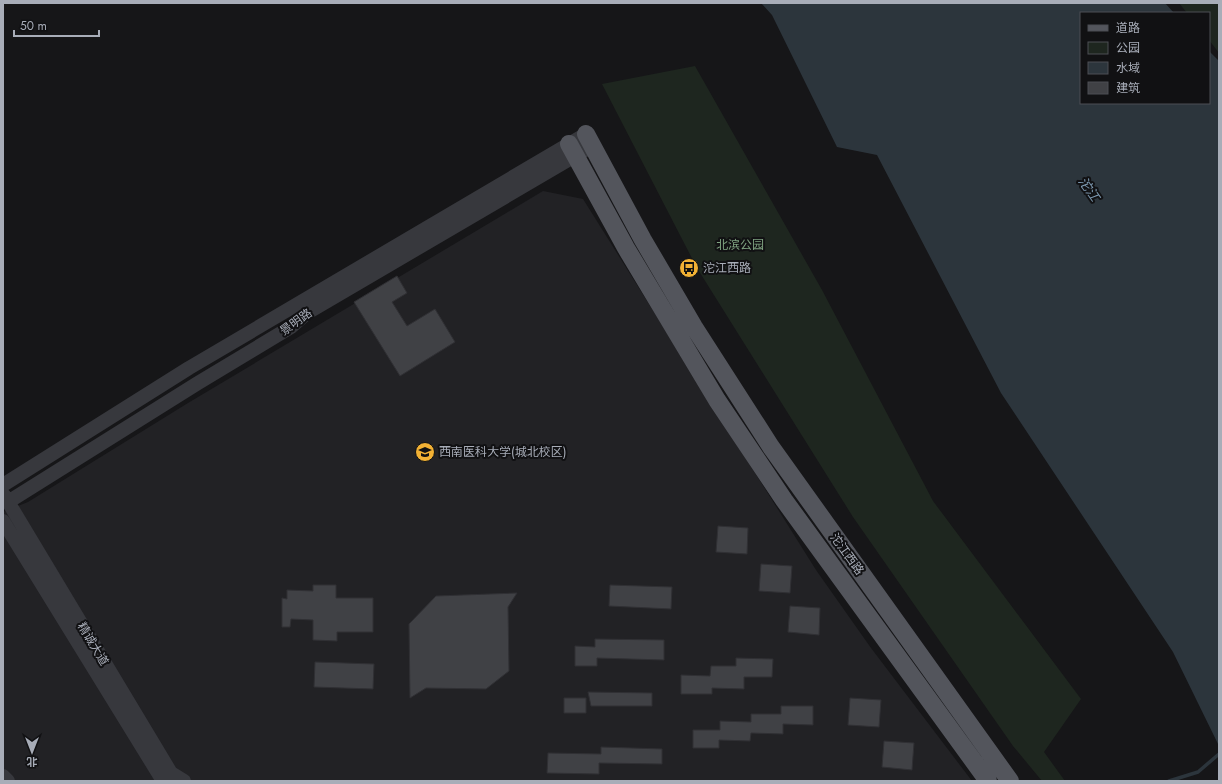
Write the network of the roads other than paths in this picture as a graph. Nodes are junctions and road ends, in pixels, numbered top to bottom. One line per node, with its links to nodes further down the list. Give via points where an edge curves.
1 (589, 140): 2 (street, 景明路); 11 (main road, 沱江西路, via 686,313 771,447)
2 (572, 149): 3 (street, 景明路, via 189,368); 4 (street, 景明路, via 307,313 291,327); 10 (main road, 沱江西路, via 626,248 717,400 784,500)
3 (3, 485)
4 (4, 499): 9 (street, 精诚大道, via 171,773)
5 (3, 521): 8 (street, 精诚大道)
6 (3, 776): 7 (street)
7 (8, 781)
8 (163, 781)
9 (184, 781)
10 (988, 781)
11 (1010, 781)

